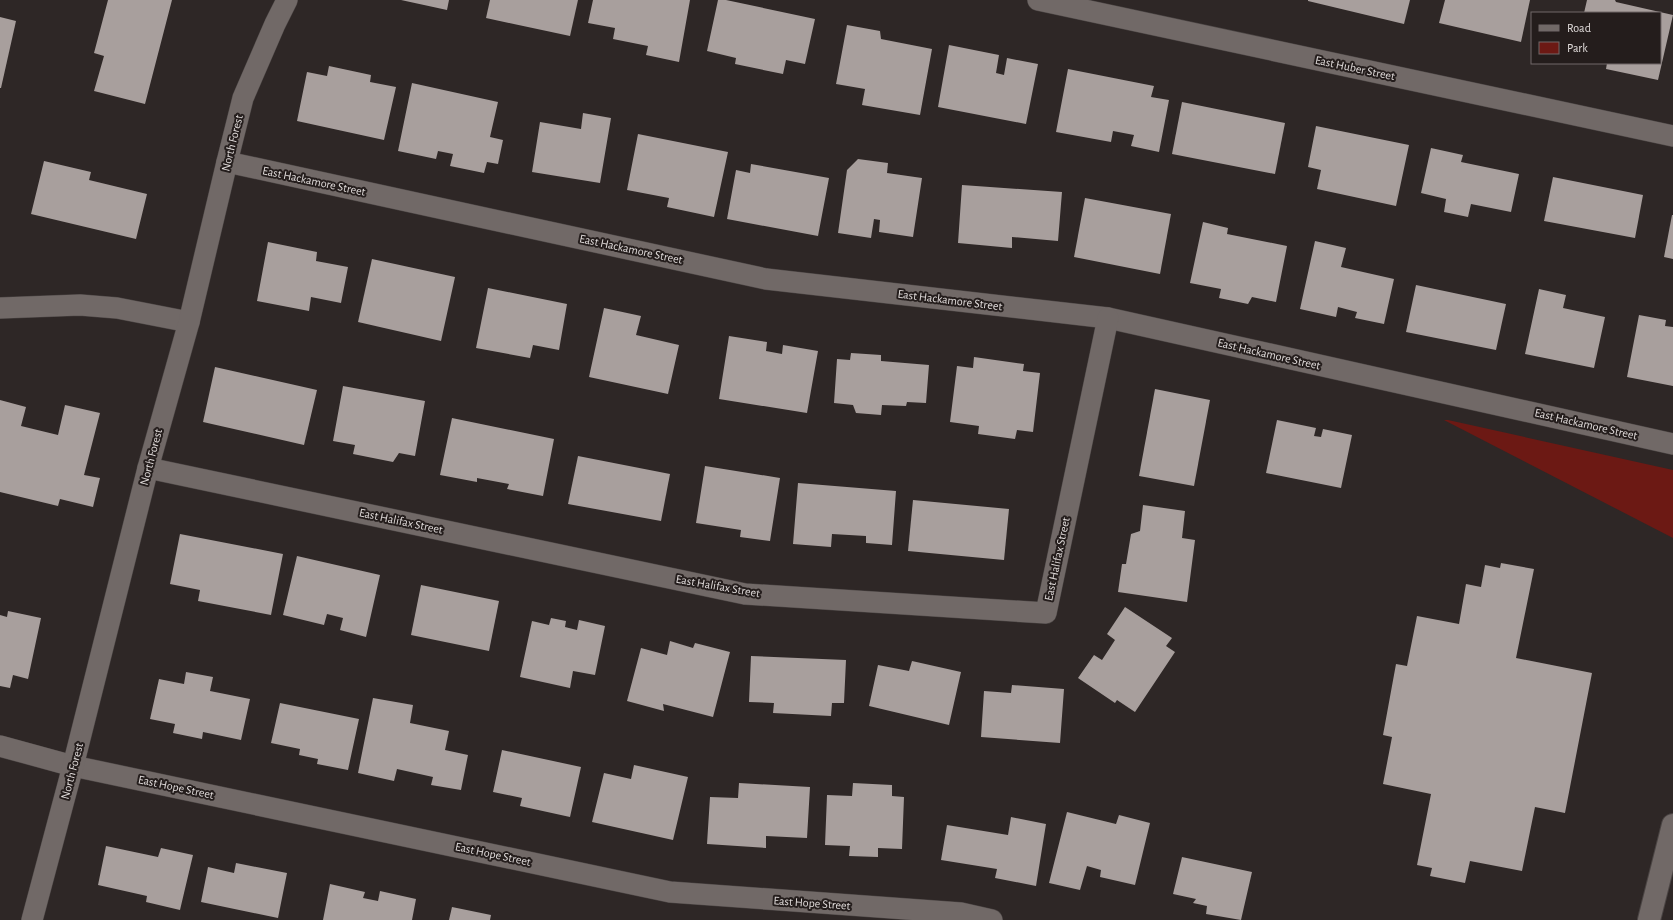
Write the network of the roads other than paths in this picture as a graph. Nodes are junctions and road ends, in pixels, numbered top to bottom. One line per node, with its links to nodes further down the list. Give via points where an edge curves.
1 (287, 0): 4 (street, North Forest, via 243,98)
2 (1038, 0): 3 (street, East Huber Street)
3 (1673, 136)
4 (227, 162): 6 (street, East Hackamore Street, via 766,279); 7 (street, North Forest)
5 (0, 308): 7 (street, via 87,305)
6 (1108, 318): 8 (street, East Hackamore Street); 9 (street, East Halifax Street, via 1046,613 746,594)
7 (189, 322): 9 (street, North Forest)
8 (1673, 444)
9 (148, 468): 11 (street, North Forest)
10 (0, 746): 11 (street, East Hope Street)
11 (73, 766): 13 (street, North Forest); 14 (street, East Hope Street, via 670,892 960,913)
12 (1673, 825): 15 (street)
13 (32, 920)
14 (992, 920)
15 (1649, 920)

